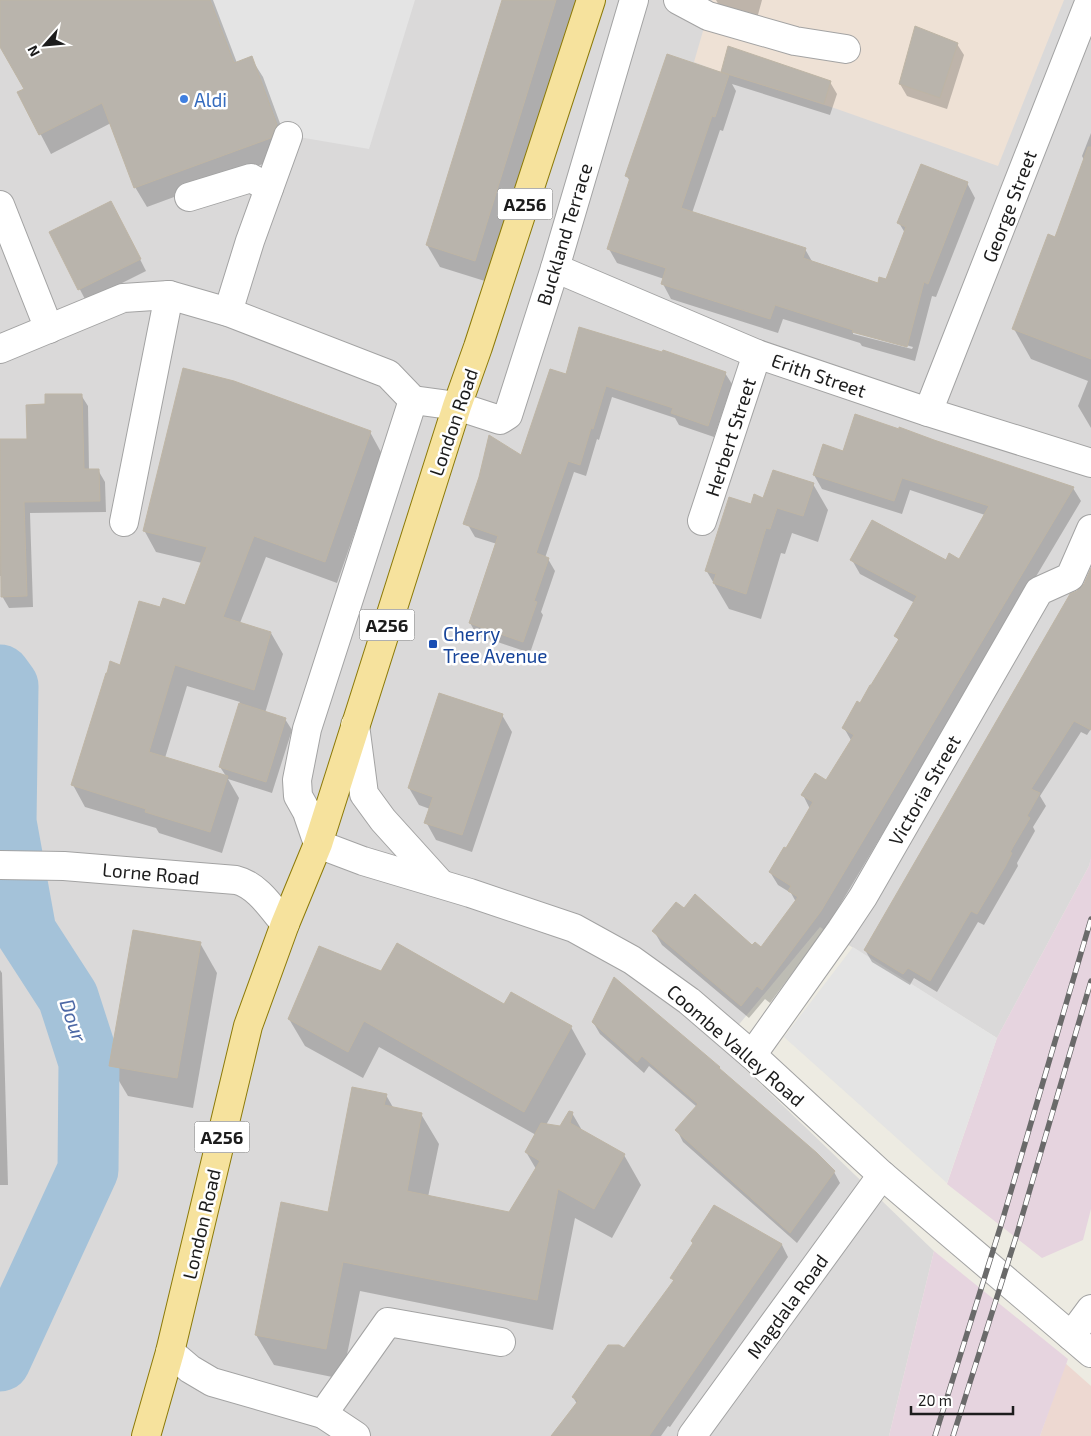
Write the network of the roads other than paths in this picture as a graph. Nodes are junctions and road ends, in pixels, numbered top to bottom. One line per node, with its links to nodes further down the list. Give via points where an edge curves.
1 (591, 0): 17 (main road, London Road / A256)
2 (634, 0): 10 (street, Buckland Terrace)
3 (678, 0): 5 (street, via 708,16 795,41)
4 (1090, 0): 18 (street, George Street)
5 (846, 48)
6 (288, 136): 7 (street)
7 (269, 188): 8 (street, via 251,178); 12 (street)
8 (190, 197)
9 (0, 205): 13 (street)
10 (554, 268): 15 (street, Erith Street); 17 (street, Buckland Terrace, via 508,415 500,420)
11 (170, 295): 12 (street); 13 (street, via 123,298); 21 (street)
12 (228, 312): 16 (street, via 388,374)
13 (49, 329): 14 (street)
14 (0, 349)
15 (757, 354): 18 (street, Erith Street); 20 (street, Herbert Street)
16 (413, 400): 17 (street); 24 (street, via 307,729 297,780 298,796)
17 (457, 406): 23 (main road, London Road / A256)
18 (928, 412): 19 (street, Erith Street)
19 (1091, 463)
20 (702, 521)
21 (124, 522)
22 (1091, 529): 28 (street, Victoria Street, via 1070,577 1039,591 862,897)
23 (355, 726): 24 (main road, London Road / A256); 26 (street, via 364,794)
24 (318, 844): 26 (street, Coombe Valley Road); 27 (main road, London Road / A256)
25 (0, 865): 27 (street, Lorne Road, via 64,866 236,880 246,883 267,901)
26 (441, 884): 28 (street, Coombe Valley Road, via 574,928 632,960 689,1001)
27 (284, 924): 33 (main road, London Road / A256, via 248,1026)
28 (752, 1055): 29 (street, Coombe Valley Road)
29 (882, 1175): 32 (street, Coombe Valley Road); 37 (street, Magdala Road)
30 (1091, 1309): 32 (street)
31 (501, 1342): 34 (street, via 388,1322)
32 (1081, 1345)
33 (170, 1352): 34 (street, via 212,1382); 35 (main road, London Road / A256)
34 (323, 1414): 36 (street)
35 (146, 1436)
36 (356, 1436)
37 (692, 1436)

